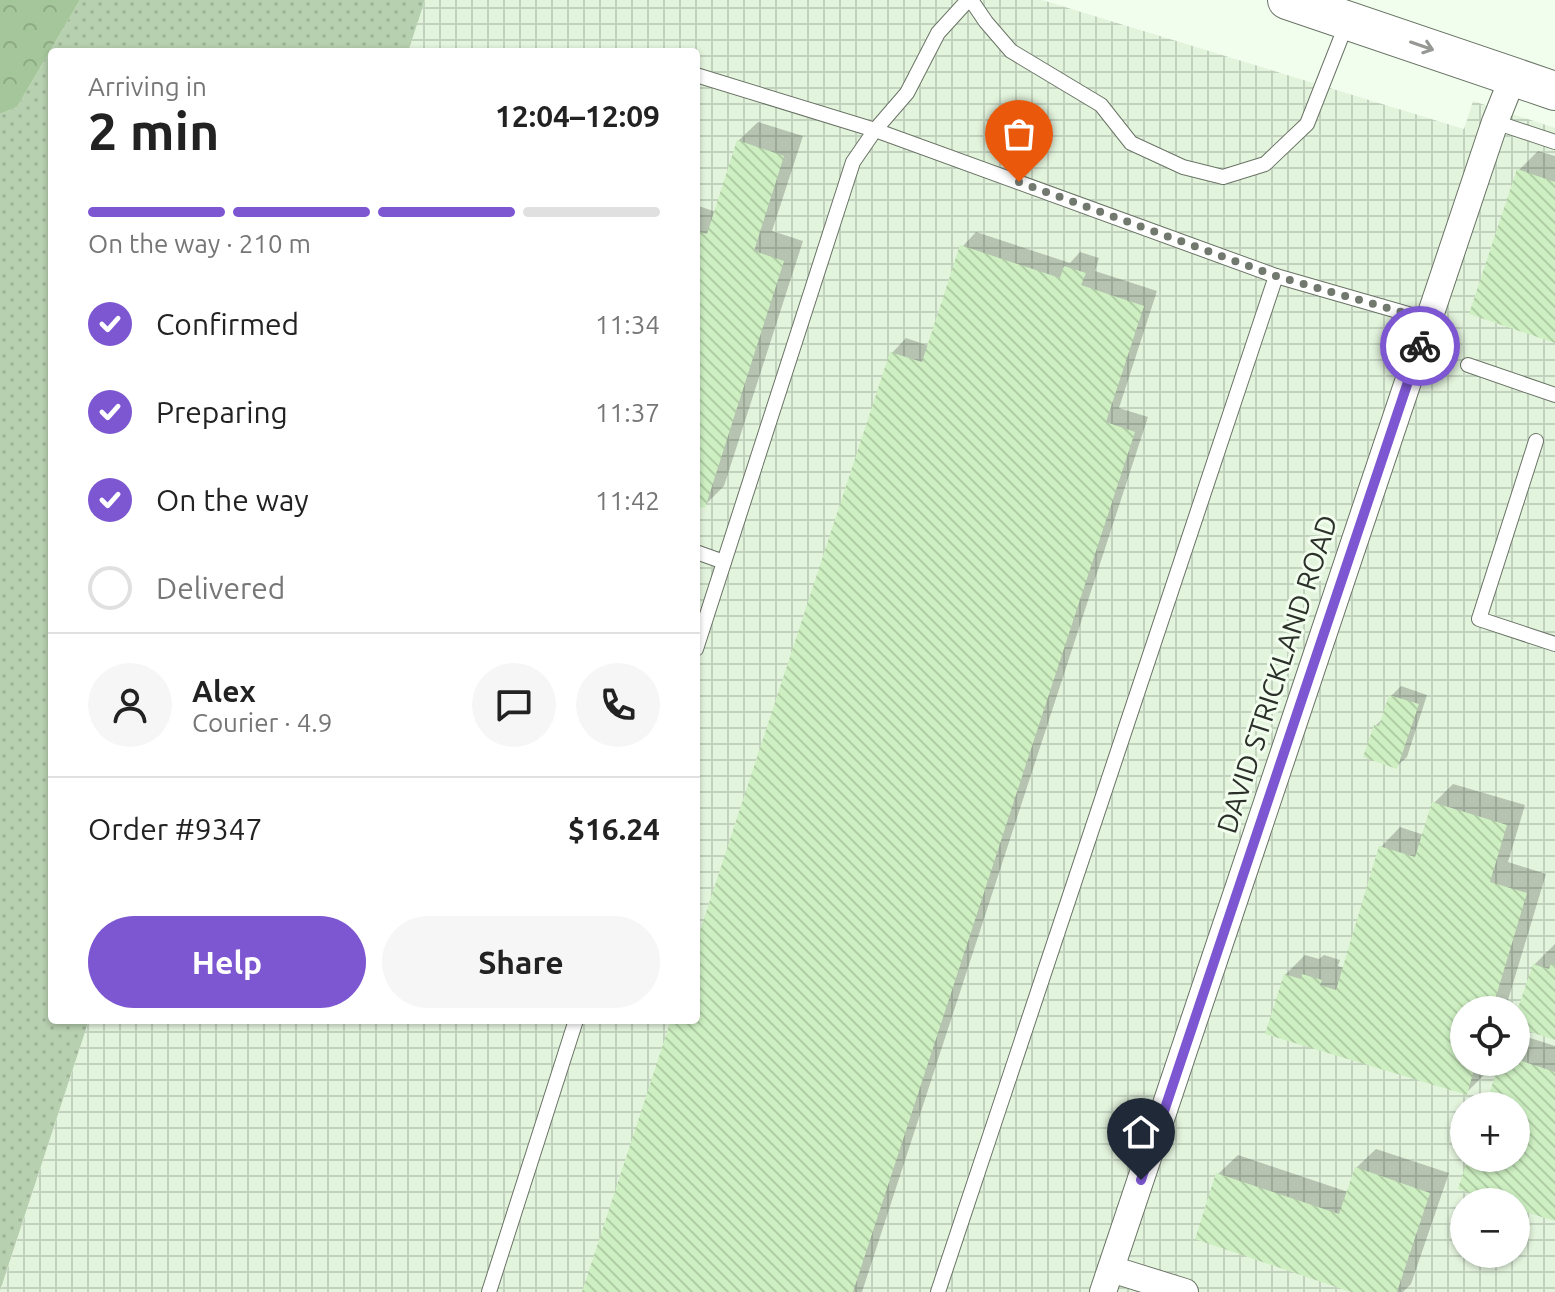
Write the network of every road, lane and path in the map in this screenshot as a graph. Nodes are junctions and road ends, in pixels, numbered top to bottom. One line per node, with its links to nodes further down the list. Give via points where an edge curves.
1 (970, 0): 3 (lane, via 1011,51 1101,105 1131,143 1183,167 1223,177 1265,164 1307,124); 8 (lane, via 938,33 907,93)
2 (1287, 0): 3 (main road)
3 (1348, 20): 5 (main road, one-way to 5)
4 (700, 76): 8 (lane)
5 (1513, 77): 6 (main road); 7 (street, DAVID STRICKLAND ROAD)
6 (1555, 91)
7 (1495, 122): 9 (lane); 11 (street, DAVID STRICKLAND ROAD)
8 (875, 130): 10 (lane); 16 (lane, via 853,162)
9 (1555, 142)
10 (1276, 276): 11 (lane); 22 (lane)
11 (1429, 320): 20 (street, DAVID STRICKLAND ROAD)
12 (1468, 365): 13 (lane)
13 (1555, 395)
14 (1536, 441): 18 (lane, via 1479,619)
15 (700, 553): 16 (lane)
16 (724, 562): 17 (lane)
17 (700, 637)
18 (1555, 644)
19 (575, 1024): 21 (lane)
20 (1107, 1280): 23 (street)
21 (489, 1292)
22 (938, 1292)
23 (1185, 1292)

